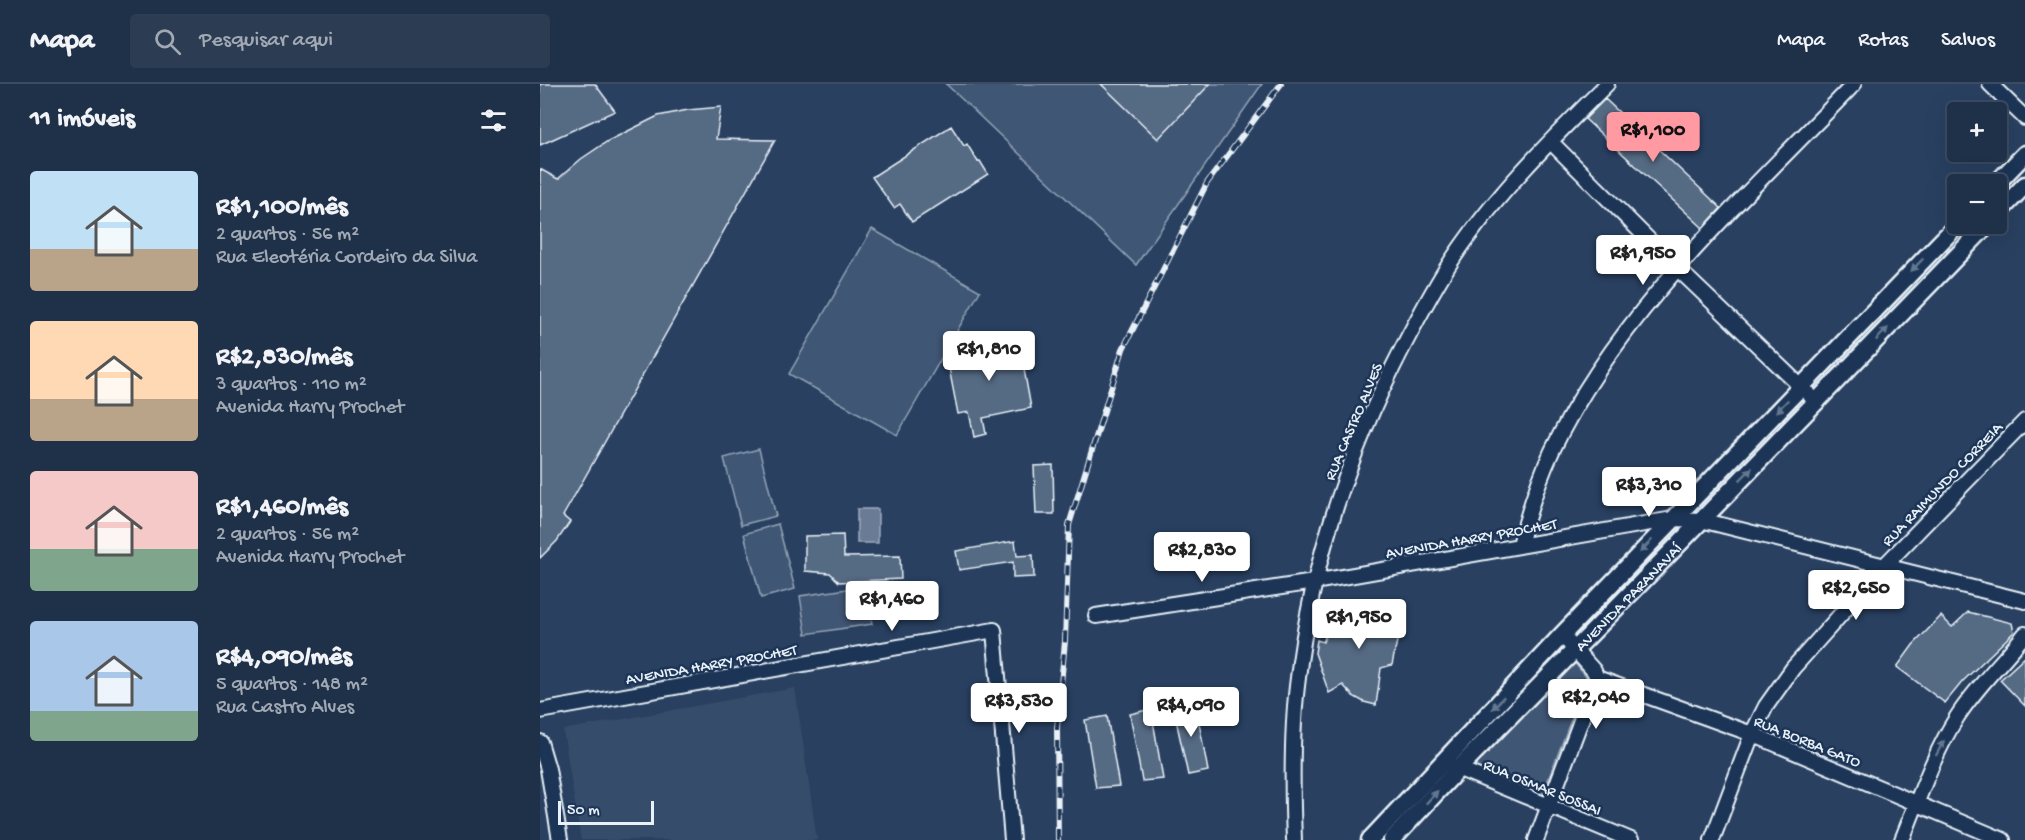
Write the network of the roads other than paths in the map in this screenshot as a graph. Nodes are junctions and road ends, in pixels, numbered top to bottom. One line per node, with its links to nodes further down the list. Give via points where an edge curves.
1 (1607, 84): 5 (street, RUA CASTRO ALVES)
2 (1854, 84): 12 (street)
3 (1990, 84): 4 (street)
4 (2025, 117)
5 (1551, 142): 12 (street); 20 (street, RUA CASTRO ALVES, via 1500,196 1455,256 1421,312 1363,430 1331,518)
6 (2025, 154): 7 (main road)
7 (2006, 174)
8 (2025, 185): 9 (main road)
9 (2007, 204)
10 (1948, 234): 13 (main road, AVENIDA PARANAVAÍ, one-way to 13)
11 (1978, 234): 14 (main road, AVENIDA PARANAVAÍ, one-way to 11)
12 (1677, 268): 13 (street); 18 (street, via 1585,391 1552,451 1529,507)
13 (1800, 387): 14 (street); 16 (main road, AVENIDA PARANAVAÍ, one-way to 16)
14 (1817, 402): 17 (main road, AVENIDA PARANAVAÍ, one-way to 14)
15 (2025, 421): 19 (street, RUA RAIMUNDO CORREIA)
16 (1672, 519): 17 (street, AVENIDA HARRY PROCHET); 18 (street, AVENIDA HARRY PROCHET); 24 (main road, AVENIDA PARANAVAÍ, one-way to 24)
17 (1701, 520): 19 (street, AVENIDA HARRY PROCHET); 25 (main road, AVENIDA PARANAVAÍ)
18 (1520, 545): 20 (street, AVENIDA HARRY PROCHET)
19 (1885, 565): 21 (street, AVENIDA HARRY PROCHET); 28 (street, RUA RAIMUNDO CORREIA, via 1793,668)
20 (1314, 582): 22 (street, AVENIDA HARRY PROCHET); 36 (street, RUA CASTRO ALVES, via 1297,686 1292,786)
21 (2025, 601)
22 (1095, 616)
23 (2025, 634): 32 (street, one-way to 23, via 1936,754 1957,716)
24 (1562, 635): 25 (street); 30 (main road, AVENIDA PARANAVAÍ, one-way to 30)
25 (1576, 648): 26 (street); 31 (main road, AVENIDA PARANAVAÍ)
26 (1597, 678): 28 (street, RUA BORBA GATO); 33 (street)
27 (540, 711): 35 (street, AVENIDA HARRY PROCHET, via 994,630)
28 (1752, 734): 32 (street, RUA BORBA GATO); 41 (street, RUA RAIMUNDO CORREIA)
29 (540, 742): 34 (street)
30 (1442, 762): 31 (street, RUA OSMAR SOSSAI); 37 (main road, AVENIDA PARANAVAÍ)
31 (1458, 769): 33 (street, RUA OSMAR SOSSAI); 38 (main road, AVENIDA PARANAVAÍ, one-way to 31)
32 (1918, 803): 42 (street); 43 (street, RUA BORBA GATO)
33 (1550, 807): 39 (street); 40 (street, RUA OSMAR SOSSAI)
34 (560, 840)
35 (1012, 840)
36 (1294, 840)
37 (1370, 840)
38 (1392, 840)
39 (1536, 840)
40 (1631, 840)
41 (1712, 840)
42 (1902, 840)
43 (2003, 840)

